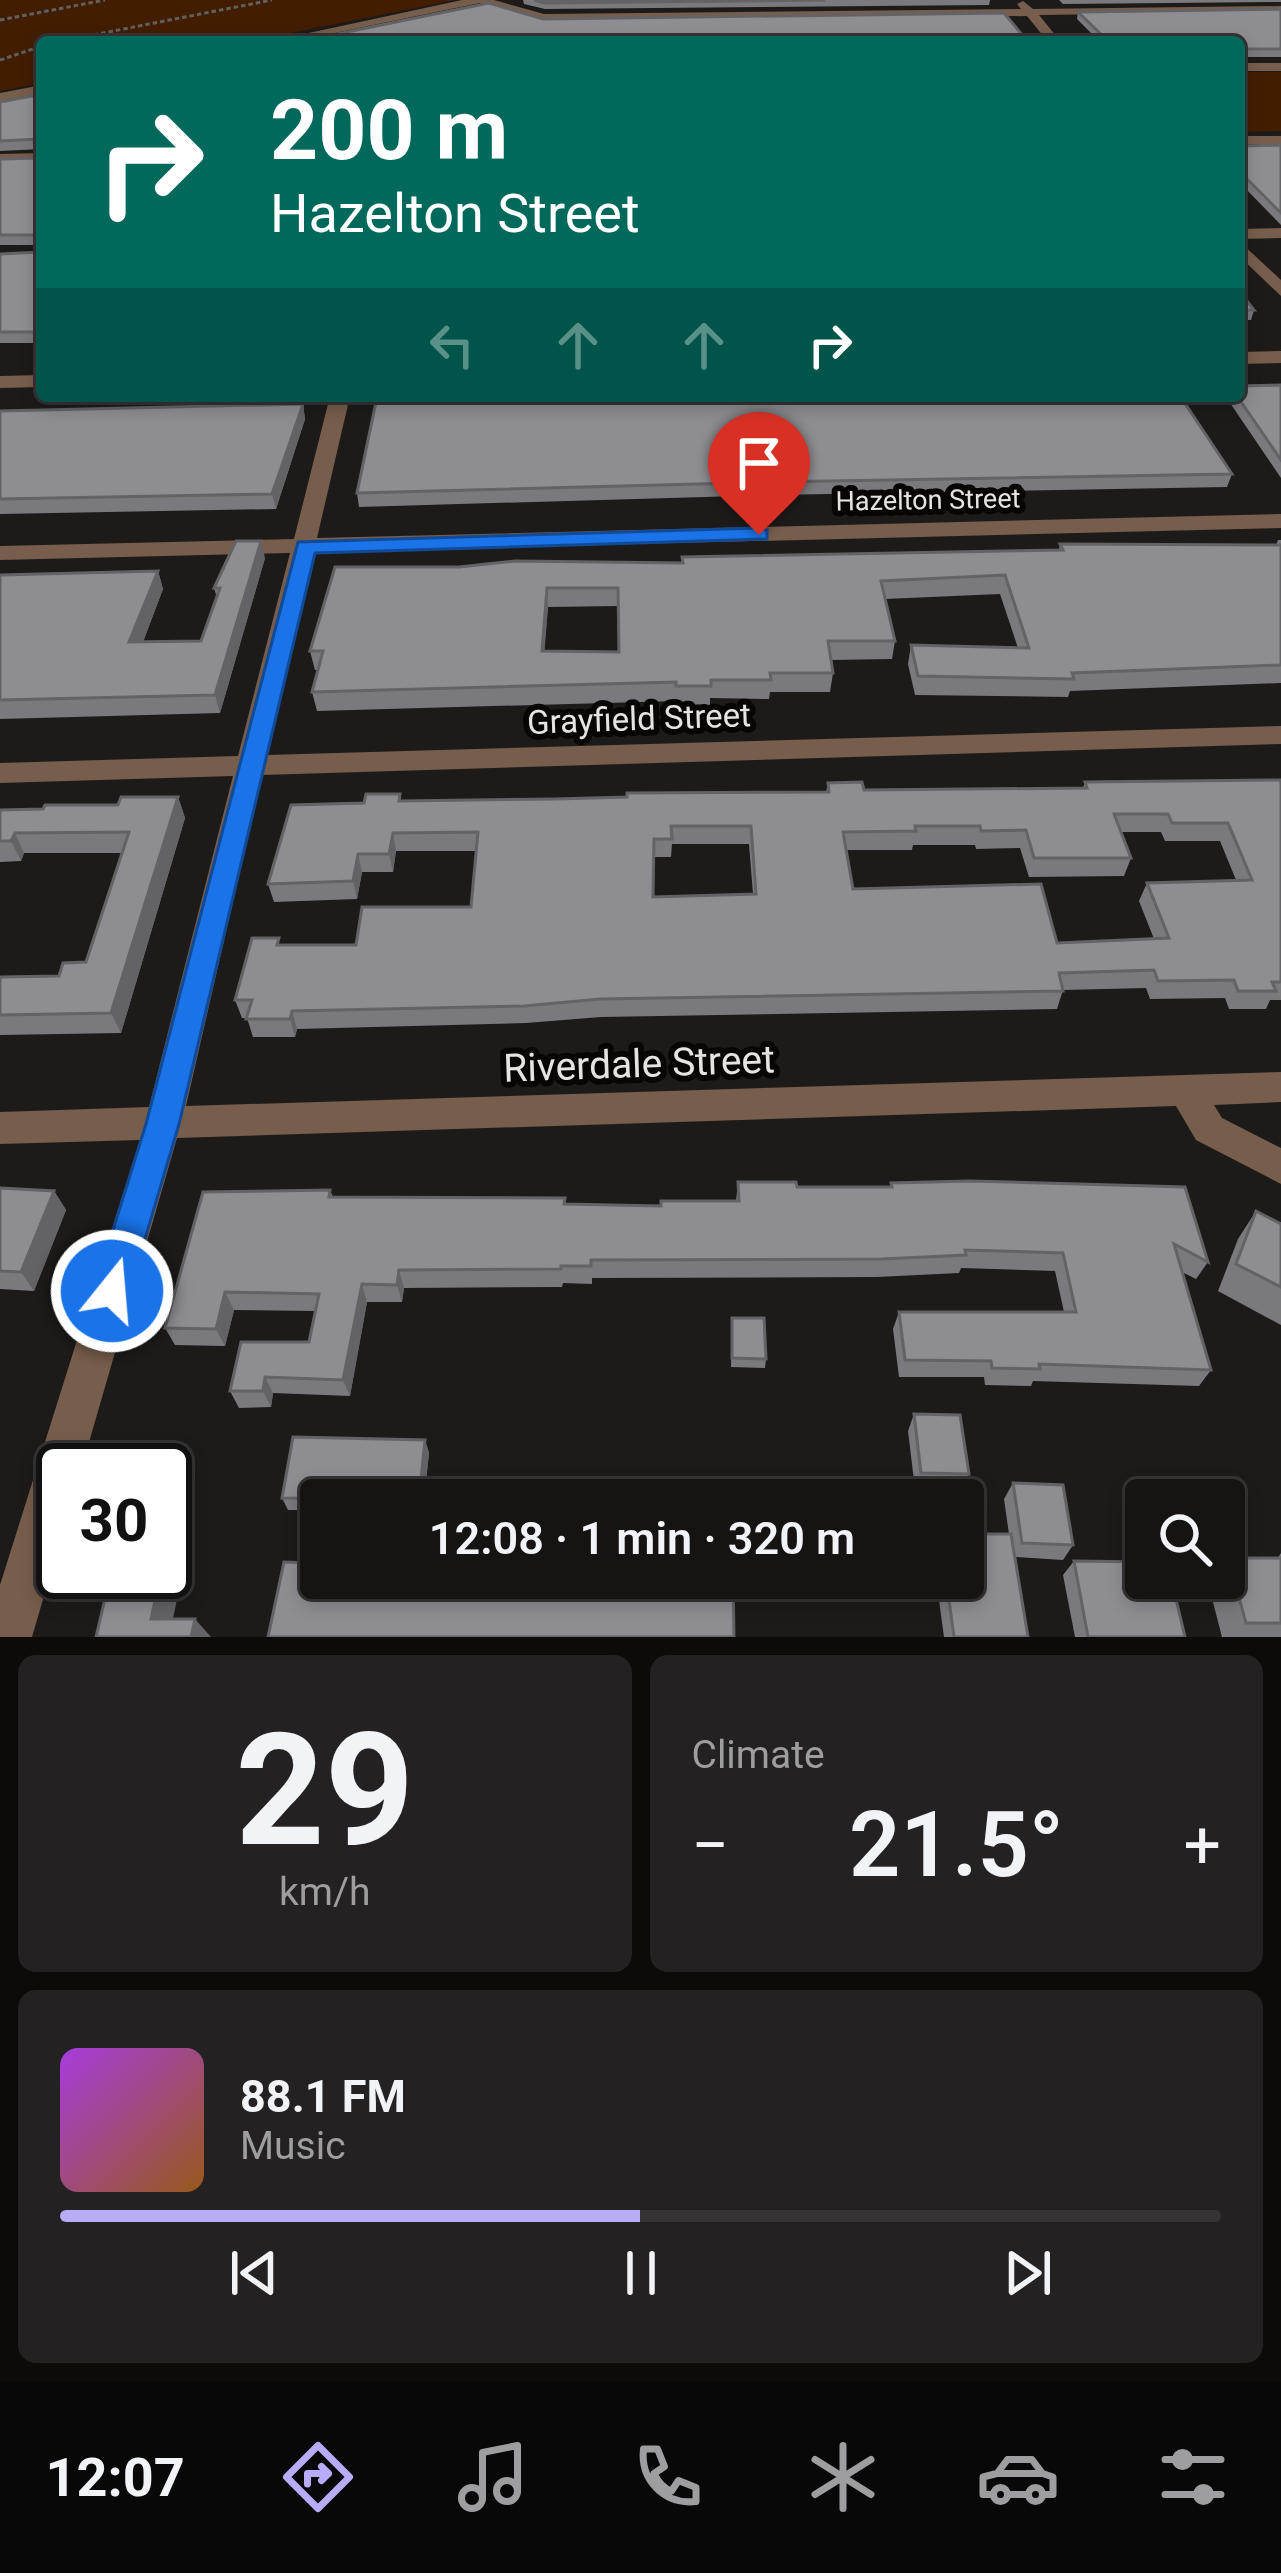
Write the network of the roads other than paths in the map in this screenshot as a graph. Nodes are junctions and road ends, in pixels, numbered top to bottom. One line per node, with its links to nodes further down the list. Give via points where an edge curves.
1 (481, 0): 4 (street, via 542,18); 5 (street)
2 (1018, 0): 4 (street)
3 (1281, 9): 4 (street)
4 (1030, 12): 6 (street)
5 (303, 36)
6 (1050, 36)
7 (1245, 67): 8 (street)
8 (1281, 67)
9 (36, 90): 10 (street)
10 (0, 98)
11 (1245, 140): 12 (street)
12 (1281, 140)
13 (0, 158): 14 (street)
14 (36, 158)
15 (1281, 233): 16 (street)
16 (1245, 234)
17 (1245, 252): 18 (street)
18 (1281, 291)
19 (1281, 357): 20 (street)
20 (1245, 358)
21 (36, 381): 22 (street)
22 (0, 382)
23 (339, 402): 25 (street)
24 (1281, 521): 25 (street, Hazelton Street)
25 (305, 546): 26 (street, Hazelton Street); 28 (street)
26 (0, 553)
27 (1281, 735): 28 (street, Grayfield Street)
28 (249, 765): 29 (street, Grayfield Street); 32 (street)
29 (0, 773)
30 (1281, 1087): 31 (street, Riverdale Street)
31 (1185, 1089): 32 (street, Riverdale Street); 34 (street, via 1209,1129)
32 (163, 1124): 33 (street, Riverdale Street); 35 (street)
33 (0, 1128)
34 (1281, 1167)
35 (8, 1637)

